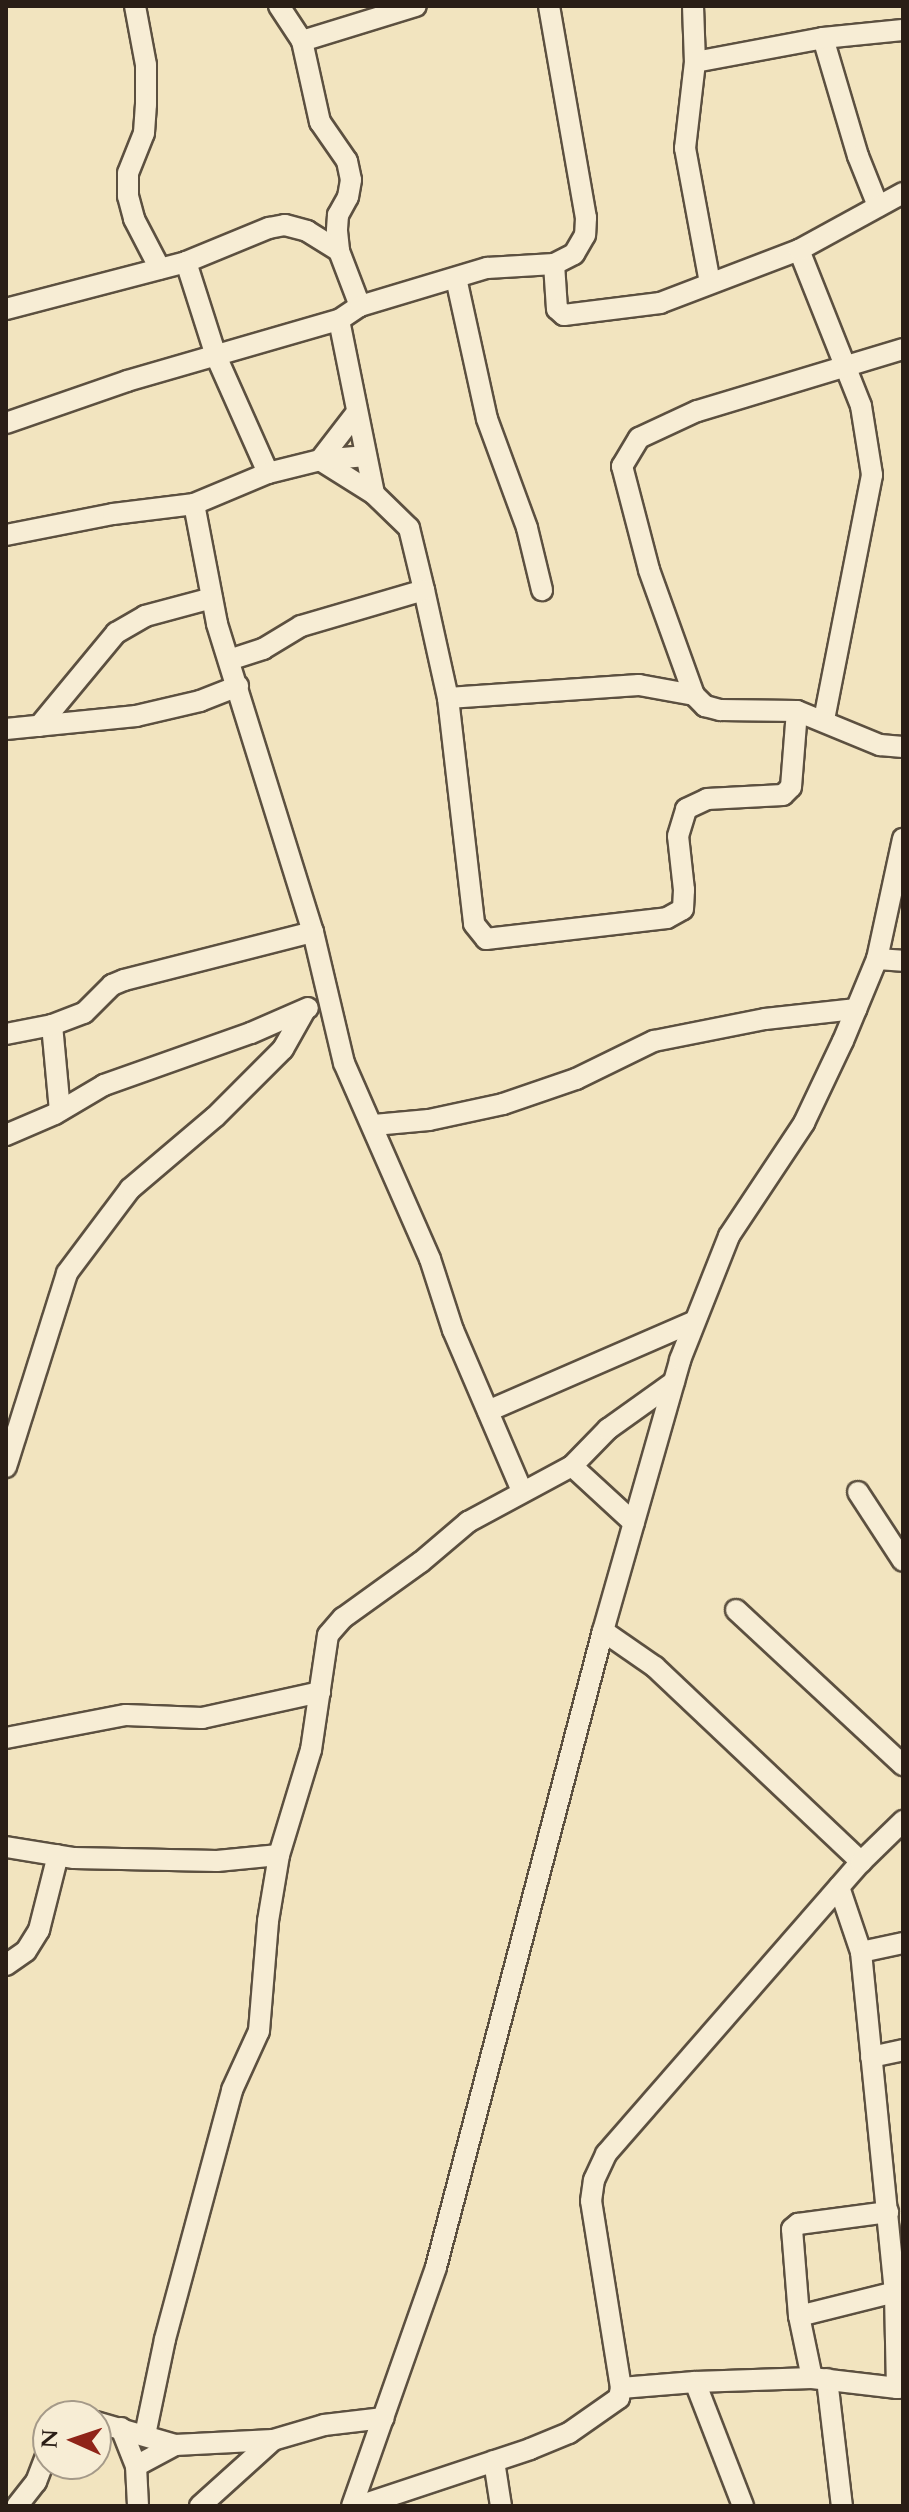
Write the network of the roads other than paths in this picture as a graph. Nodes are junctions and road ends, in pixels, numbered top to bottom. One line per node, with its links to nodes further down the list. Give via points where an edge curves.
1 (135, 6): 16 (street, via 146,65 146,104 144,133 128,173 128,196)
2 (279, 6): 8 (street)
3 (416, 6): 8 (street)
4 (549, 6): 15 (street, via 586,218 585,235 574,254)
5 (693, 6): 9 (street)
6 (903, 30): 7 (street)
7 (823, 38): 9 (street); 11 (street)
8 (302, 41): 13 (street, via 320,122 347,161 351,180 338,215)
9 (695, 62): 18 (street, via 685,148)
10 (903, 193): 11 (street)
11 (878, 206): 12 (street)
12 (799, 250): 18 (street); 24 (street)
13 (339, 251): 14 (street, via 307,231 285,225); 19 (street)
14 (186, 262): 16 (street); 23 (street)
15 (554, 264): 17 (street, via 487,268); 18 (street, via 557,309 564,315 660,303)
16 (160, 269): 20 (street)
17 (456, 278): 19 (street); 34 (street, via 487,419 527,528)
18 (710, 283)
19 (360, 306): 21 (street)
20 (6, 309)
21 (339, 320): 23 (street); 25 (street)
22 (903, 349): 24 (street)
23 (216, 356): 26 (street); 29 (street)
24 (845, 365): 38 (street, via 697,411 639,438 622,466 649,570); 41 (street, via 861,406 872,475)
25 (357, 412): 27 (street); 28 (street)
26 (6, 423)
27 (366, 456): 28 (street); 30 (street)
28 (320, 460): 29 (street); 30 (street)
29 (268, 473): 31 (street)
30 (374, 494): 33 (street, via 409,528)
31 (194, 504): 32 (street); 35 (street)
32 (6, 535)
33 (424, 590): 36 (street, via 301,626 263,649); 39 (street)
34 (542, 590)
35 (212, 598): 36 (street); 42 (street, via 145,616 116,633)
36 (229, 660): 37 (street)
37 (238, 686): 42 (street, via 136,716); 46 (street)
38 (694, 695): 39 (street, via 639,685); 40 (street, via 705,706 720,710)
39 (448, 698): 40 (street, via 474,924 486,939 667,918 683,909 678,836 686,809 707,799 783,795 791,787)
40 (797, 711): 41 (street)
41 (824, 720): 44 (street, via 880,745)
42 (39, 726): 43 (street)
43 (6, 729)
44 (903, 747)
45 (903, 839): 47 (street)
46 (313, 932): 49 (street); 52 (street, via 124,980 84,1013)
47 (877, 959): 48 (street); 50 (street)
48 (903, 961)
49 (329, 999): 51 (street); 55 (street, via 344,1063)
50 (856, 1009): 55 (street, via 765,1019 654,1041 576,1079 503,1104); 57 (street, via 804,1123 729,1236)
51 (305, 1010): 54 (street, via 104,1085); 61 (street, via 273,1061 130,1189 67,1273)
52 (52, 1025): 53 (street); 54 (street)
53 (6, 1034)
54 (60, 1111): 56 (street)
55 (374, 1125): 59 (street)
56 (6, 1135)
57 (693, 1322): 58 (street); 59 (street)
58 (674, 1382): 60 (street, via 608,1429); 64 (street)
59 (488, 1411): 62 (street)
60 (572, 1466): 62 (street); 64 (street)
61 (6, 1467)
62 (522, 1491): 68 (street, via 468,1522 343,1618 328,1635)
63 (858, 1492): 65 (street)
64 (634, 1523): 67 (street)
65 (901, 1552)
66 (736, 1610): 70 (street)
67 (603, 1631): 75 (street, via 655,1667); 90 (street, via 436,2267)
68 (320, 1692): 69 (street, via 202,1718 126,1715); 74 (street, via 311,1750)
69 (6, 1738)
70 (903, 1765)
71 (903, 1821): 75 (street)
72 (6, 1847): 73 (street)
73 (58, 1855): 74 (street, via 217,1861); 79 (street, via 39,1930 26,1951)
74 (279, 1855): 93 (street, via 259,2031 232,2090 165,2339)
75 (861, 1862): 76 (street)
76 (839, 1887): 78 (street); 88 (street, via 606,2154 594,2180 591,2201)
77 (903, 1943): 78 (street)
78 (861, 1952): 81 (street)
79 (6, 1965)
80 (903, 2050): 81 (street)
81 (871, 2057): 82 (street)
82 (895, 2182): 83 (street)
83 (888, 2212): 84 (street); 85 (street, via 792,2229)
84 (899, 2292): 85 (street); 89 (street)
85 (799, 2316): 86 (street)
86 (819, 2378): 87 (street); 89 (street); 106 (street)
87 (695, 2382): 88 (street); 105 (street)
88 (621, 2388): 96 (street, via 619,2398 569,2433)
89 (900, 2388)
90 (384, 2418): 94 (street, via 324,2425); 102 (street)
91 (112, 2426): 92 (street)
92 (121, 2428): 93 (street); 97 (street)
93 (145, 2435): 95 (street)
94 (273, 2440): 95 (street); 101 (street)
95 (175, 2445): 97 (street)
96 (494, 2461): 103 (street); 104 (street)
97 (136, 2466): 100 (street)
98 (37, 2480): 99 (street)
99 (17, 2506)
100 (138, 2506)
101 (200, 2506)
102 (352, 2506)
103 (359, 2506)
104 (501, 2506)
105 (743, 2506)
106 (842, 2506)

